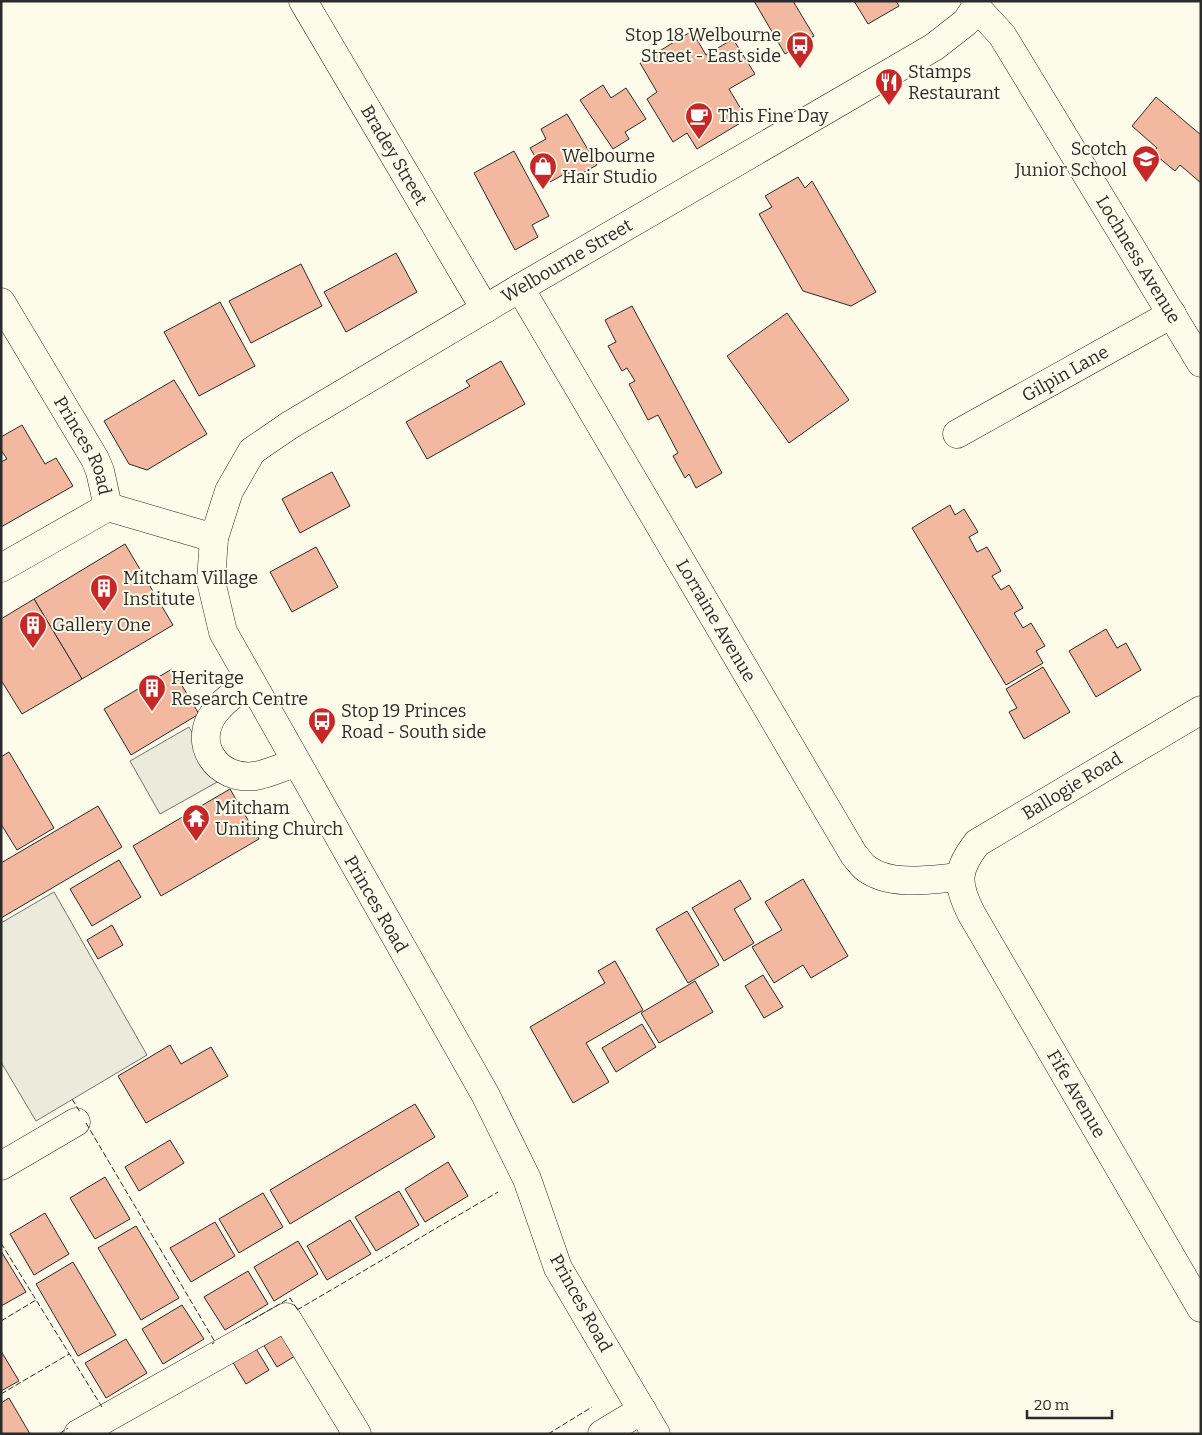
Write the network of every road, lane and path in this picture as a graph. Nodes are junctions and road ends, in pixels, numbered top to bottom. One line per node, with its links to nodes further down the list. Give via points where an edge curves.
1 (303, 1): 5 (street, Bradey Street)
2 (972, 10): 3 (street, Welbourne Street, via 934,47); 6 (street, Lochness Avenue, via 1002,36)
3 (520, 288): 5 (street, Welbourne Street); 15 (street, Lorraine Avenue, via 854,855 867,869 884,877 926,880)
4 (1, 302): 9 (street, Princes Road, via 95,459)
5 (485, 309): 10 (street, Welbourne Street, via 252,451 229,491)
6 (1172, 314): 7 (street, Lochness Avenue); 8 (street, Gilpin Lane)
7 (1201, 363)
8 (957, 434)
9 (108, 507): 10 (street, Princes Road); 11 (street)
10 (214, 538): 12 (street, Princes Road, via 211,580 222,632)
11 (1, 568)
12 (250, 681): 14 (street, Princes Road); 14 (street, via 215,712 204,741 210,755 216,765 231,774 255,776)
13 (1201, 710): 15 (street, Ballogie Road, via 977,843 966,858)
14 (295, 763): 19 (street, Princes Road, via 485,1094 527,1179 558,1268)
15 (960, 877): 18 (street, Fife Avenue, via 961,894 971,913)
16 (76, 1122): 17 (street)
17 (1, 1166)
18 (1201, 1308)
19 (642, 1410): 22 (street); 23 (street, Princes Road)
20 (78, 1434): 21 (street, via 286,1317)
21 (357, 1434)
22 (602, 1434)
23 (656, 1434)

